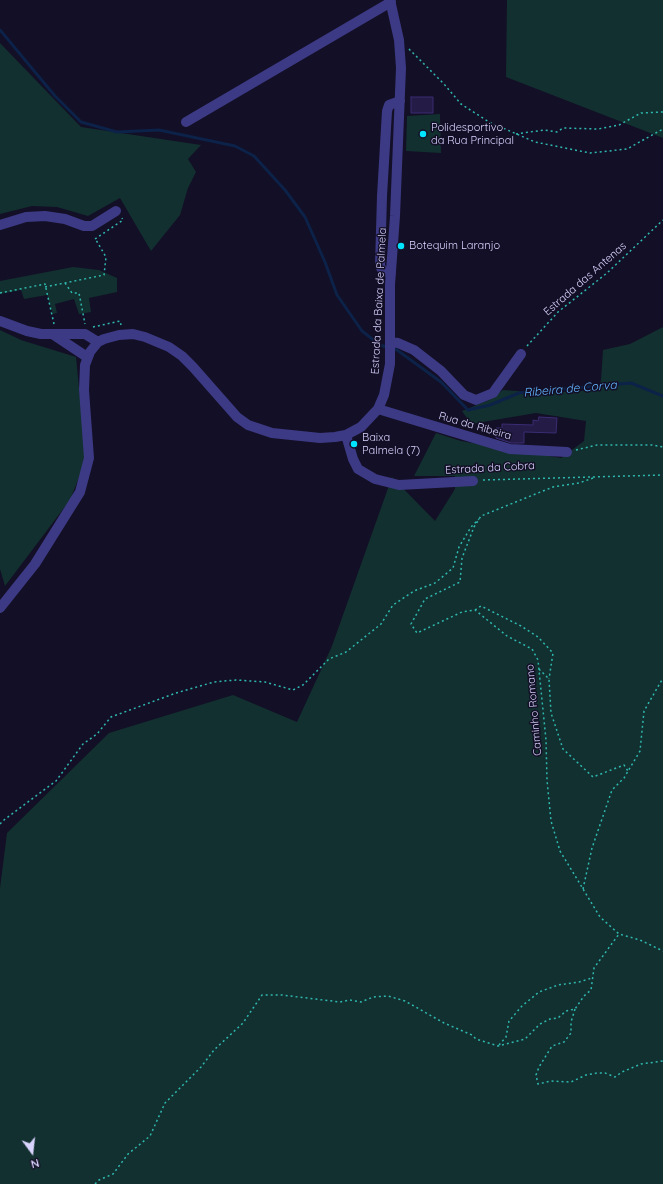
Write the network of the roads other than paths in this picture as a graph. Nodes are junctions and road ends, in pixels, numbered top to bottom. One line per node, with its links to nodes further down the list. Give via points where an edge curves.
1 (391, 1): 2 (street); 8 (street, Estrada da Baixa de Palmela, via 399,40 400,101)
2 (186, 122)
3 (116, 211): 4 (street, via 96,225 88,227 65,219 45,216 26,217)
4 (0, 225)
5 (0, 321): 6 (street, via 27,331)
6 (54, 335): 7 (street, via 77,333 87,335); 10 (street)
7 (98, 342): 10 (street); 12 (street, Estrada da Baixa de Palmela, via 110,337 132,334 169,347 186,360 237,418 260,430 320,438)
8 (390, 342): 9 (street, via 398,342 414,350 441,371 464,395 476,400 493,393); 11 (street, Estrada da Baixa de Palmela, via 390,364 384,395)
9 (521, 354)
10 (87, 357): 15 (street, via 84,377 89,458 80,492 35,564)
11 (378, 409): 12 (street, Estrada da Baixa de Palmela, via 361,427); 13 (street, Rua da Ribeira, via 510,449)
12 (346, 435): 14 (street, Estrada da Cobra, via 358,469 375,479 399,485)
13 (567, 452)
14 (473, 481)
15 (0, 608)

